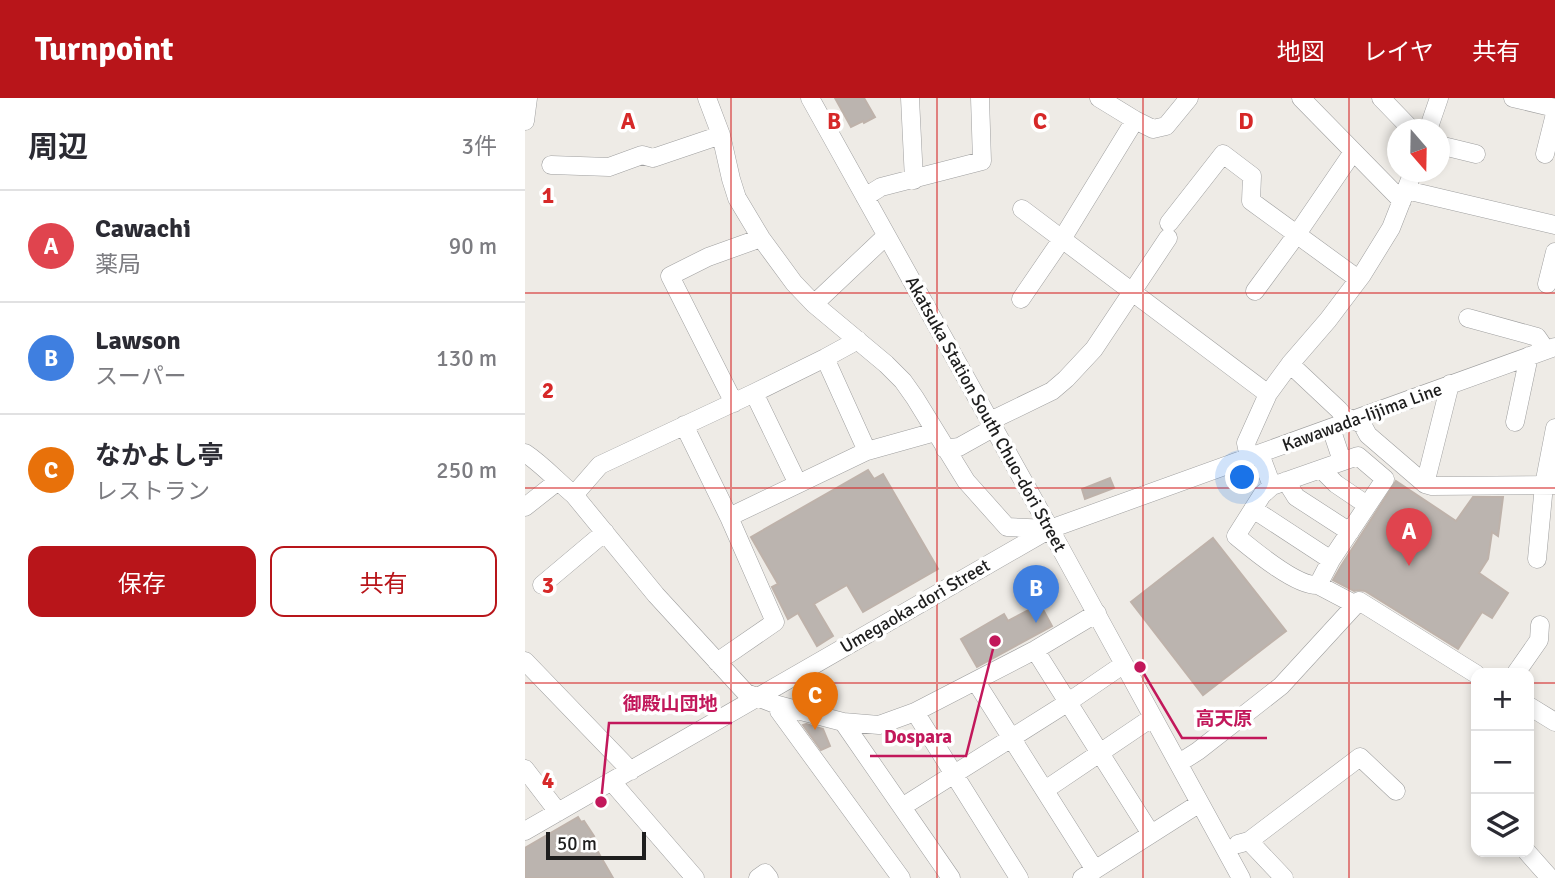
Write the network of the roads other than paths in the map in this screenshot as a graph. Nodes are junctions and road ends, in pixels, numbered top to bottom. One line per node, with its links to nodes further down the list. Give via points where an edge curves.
1 (527, 98): 17 (street)
2 (707, 98): 18 (street)
3 (810, 98): 27 (street, Akatsuka Station South Chuo-dori Street)
4 (911, 98): 24 (street)
5 (980, 98): 24 (street, via 982,161)
6 (1189, 98): 16 (street, via 1166,126 1153,129)
7 (1301, 98): 20 (street)
8 (1381, 98): 14 (street)
9 (1439, 98): 15 (street)
10 (1513, 98): 12 (street)
11 (1106, 100): 16 (street)
12 (1555, 108)
13 (1555, 114): 21 (street)
14 (1401, 119)
15 (1432, 119)
16 (1135, 120): 33 (street)
17 (525, 121)
18 (721, 135): 23 (street, via 653,158 642,155 608,167); 32 (street, via 737,198)
19 (1450, 148): 22 (street)
20 (1353, 152): 26 (street); 30 (street)
21 (1545, 153)
22 (1476, 154)
23 (551, 165)
24 (914, 180): 27 (street, via 881,187)
25 (1409, 182): 26 (street)
26 (1404, 196): 29 (street); 35 (street, via 1391,228)
27 (865, 197): 31 (street, Akatsuka Station South Chuo-dori Street)
28 (1022, 209): 33 (street)
29 (1555, 225)
30 (1297, 234): 35 (street); 37 (street, via 1251,201 1252,176 1223,154); 38 (street)
31 (886, 236): 40 (street); 53 (street, Akatsuka Station South Chuo-dori Street)
32 (761, 238): 40 (street); 49 (street, via 670,276)
33 (1062, 239): 37 (street); 39 (street)
34 (1555, 252): 36 (street)
35 (1358, 279): 45 (street)
36 (1547, 284)
37 (1132, 290): 48 (street); 53 (street, via 1094,349 1059,385)
38 (1255, 291)
39 (1021, 299)
40 (814, 304): 42 (street)
41 (1468, 318): 43 (street, via 1537,337)
42 (858, 340): 44 (street); 56 (street, via 903,381)
43 (1543, 351): 46 (street, Kawawada-Iijima Line); 51 (street)
44 (825, 358): 47 (street); 58 (street)
45 (1290, 364): 48 (street); 50 (street)
46 (1450, 384): 50 (street, Kawawada-Iijima Line); 66 (street)
47 (754, 393): 49 (street); 65 (street)
48 (1268, 394): 60 (street, via 1246,443)
49 (734, 402): 52 (street)
50 (1352, 421): 54 (street, Kawawada-Iijima Line); 66 (street, via 1362,424 1368,435)
51 (1515, 422)
52 (684, 425): 68 (street, via 600,465); 72 (street)
53 (991, 425): 57 (street, via 959,447); 73 (street, Akatsuka Station South Chuo-dori Street)
54 (1331, 428): 60 (street, Kawawada-Iijima Line); 61 (street)
55 (1555, 428): 67 (street)
56 (935, 432): 57 (street); 58 (street)
57 (945, 449): 73 (street, via 965,481 1007,527)
58 (867, 451): 65 (street)
59 (525, 453): 63 (street)
60 (1255, 456): 64 (street); 73 (street, Kawawada-Iijima Line)
61 (1342, 461): 62 (street); 69 (street, via 1358,456 1385,479)
62 (1321, 469): 64 (street); 69 (street)
63 (558, 481): 68 (street); 70 (street)
64 (1279, 483): 71 (street, via 1262,495); 75 (street)
65 (798, 484): 72 (street)
66 (1425, 484): 67 (street)
67 (1550, 485): 76 (street)
68 (574, 495): 74 (street)
69 (1367, 505): 75 (street)
70 (525, 507)
71 (1253, 509): 77 (street); 78 (street, via 1236,536 1266,561 1309,585)
72 (729, 517): 85 (street, via 775,622)
73 (1050, 528): 81 (street, Akatsuka Station South Chuo-dori Street); 90 (street, Umegaoka-dori Street)
74 (605, 532): 79 (street); 85 (street)
75 (1350, 532): 77 (street)
76 (1537, 559)
77 (1331, 560): 78 (street)
78 (1318, 584): 80 (street)
79 (542, 585)
80 (1356, 605): 88 (street, via 1359,601); 100 (street, via 1281,686)
81 (1097, 613): 83 (street); 86 (street, Akatsuka Station South Chuo-dori Street)
82 (1540, 625): 87 (street, via 1539,640)
83 (1035, 650): 89 (street); 91 (street)
84 (525, 661): 102 (street)
85 (717, 662): 90 (street)
86 (1124, 664): 91 (street); 95 (street, Akatsuka Station South Chuo-dori Street)
87 (1519, 668)
88 (1471, 671)
89 (976, 682): 94 (street); 98 (street)
90 (756, 698): 92 (street); 102 (street, Umegaoka-dori Street)
91 (1067, 703): 98 (street); 99 (street)
92 (778, 705): 96 (street); 120 (street)
93 (1534, 709): 97 (street)
94 (915, 712): 96 (street, via 879,725); 103 (street)
95 (1153, 717): 99 (street); 100 (street, Akatsuka Station South Chuo-dori Street)
96 (843, 722): 108 (street)
97 (1555, 722)
98 (1011, 738): 103 (street); 105 (street)
99 (1099, 753): 105 (street); 111 (street)
100 (1178, 763): 107 (street, Akatsuka Station South Chuo-dori Street)
101 (525, 769): 109 (street)
102 (631, 771): 104 (street, Umegaoka-dori Street)
103 (954, 774): 108 (street); 122 (street)
104 (612, 782): 109 (street, Umegaoka-dori Street); 117 (street)
105 (1045, 790): 116 (street)
106 (1396, 791): 112 (street, via 1360,757)
107 (1200, 803): 111 (street); 113 (street, Akatsuka Station South Chuo-dori Street)
108 (902, 807): 121 (street)
109 (558, 812): 110 (street, Umegaoka-dori Street)
110 (525, 831)
111 (1151, 834): 116 (street)
112 (1249, 841): 113 (street); 124 (street)
113 (1225, 849): 123 (street, Akatsuka Station South Chuo-dori Street)
114 (1531, 857): 125 (street)
115 (1555, 872): 125 (street)
116 (1088, 874)
117 (695, 878)
118 (758, 878): 119 (street, via 765,873)
119 (769, 878)
120 (901, 878)
121 (951, 878)
122 (1019, 878)
123 (1241, 878)
124 (1284, 878)
125 (1550, 878)

